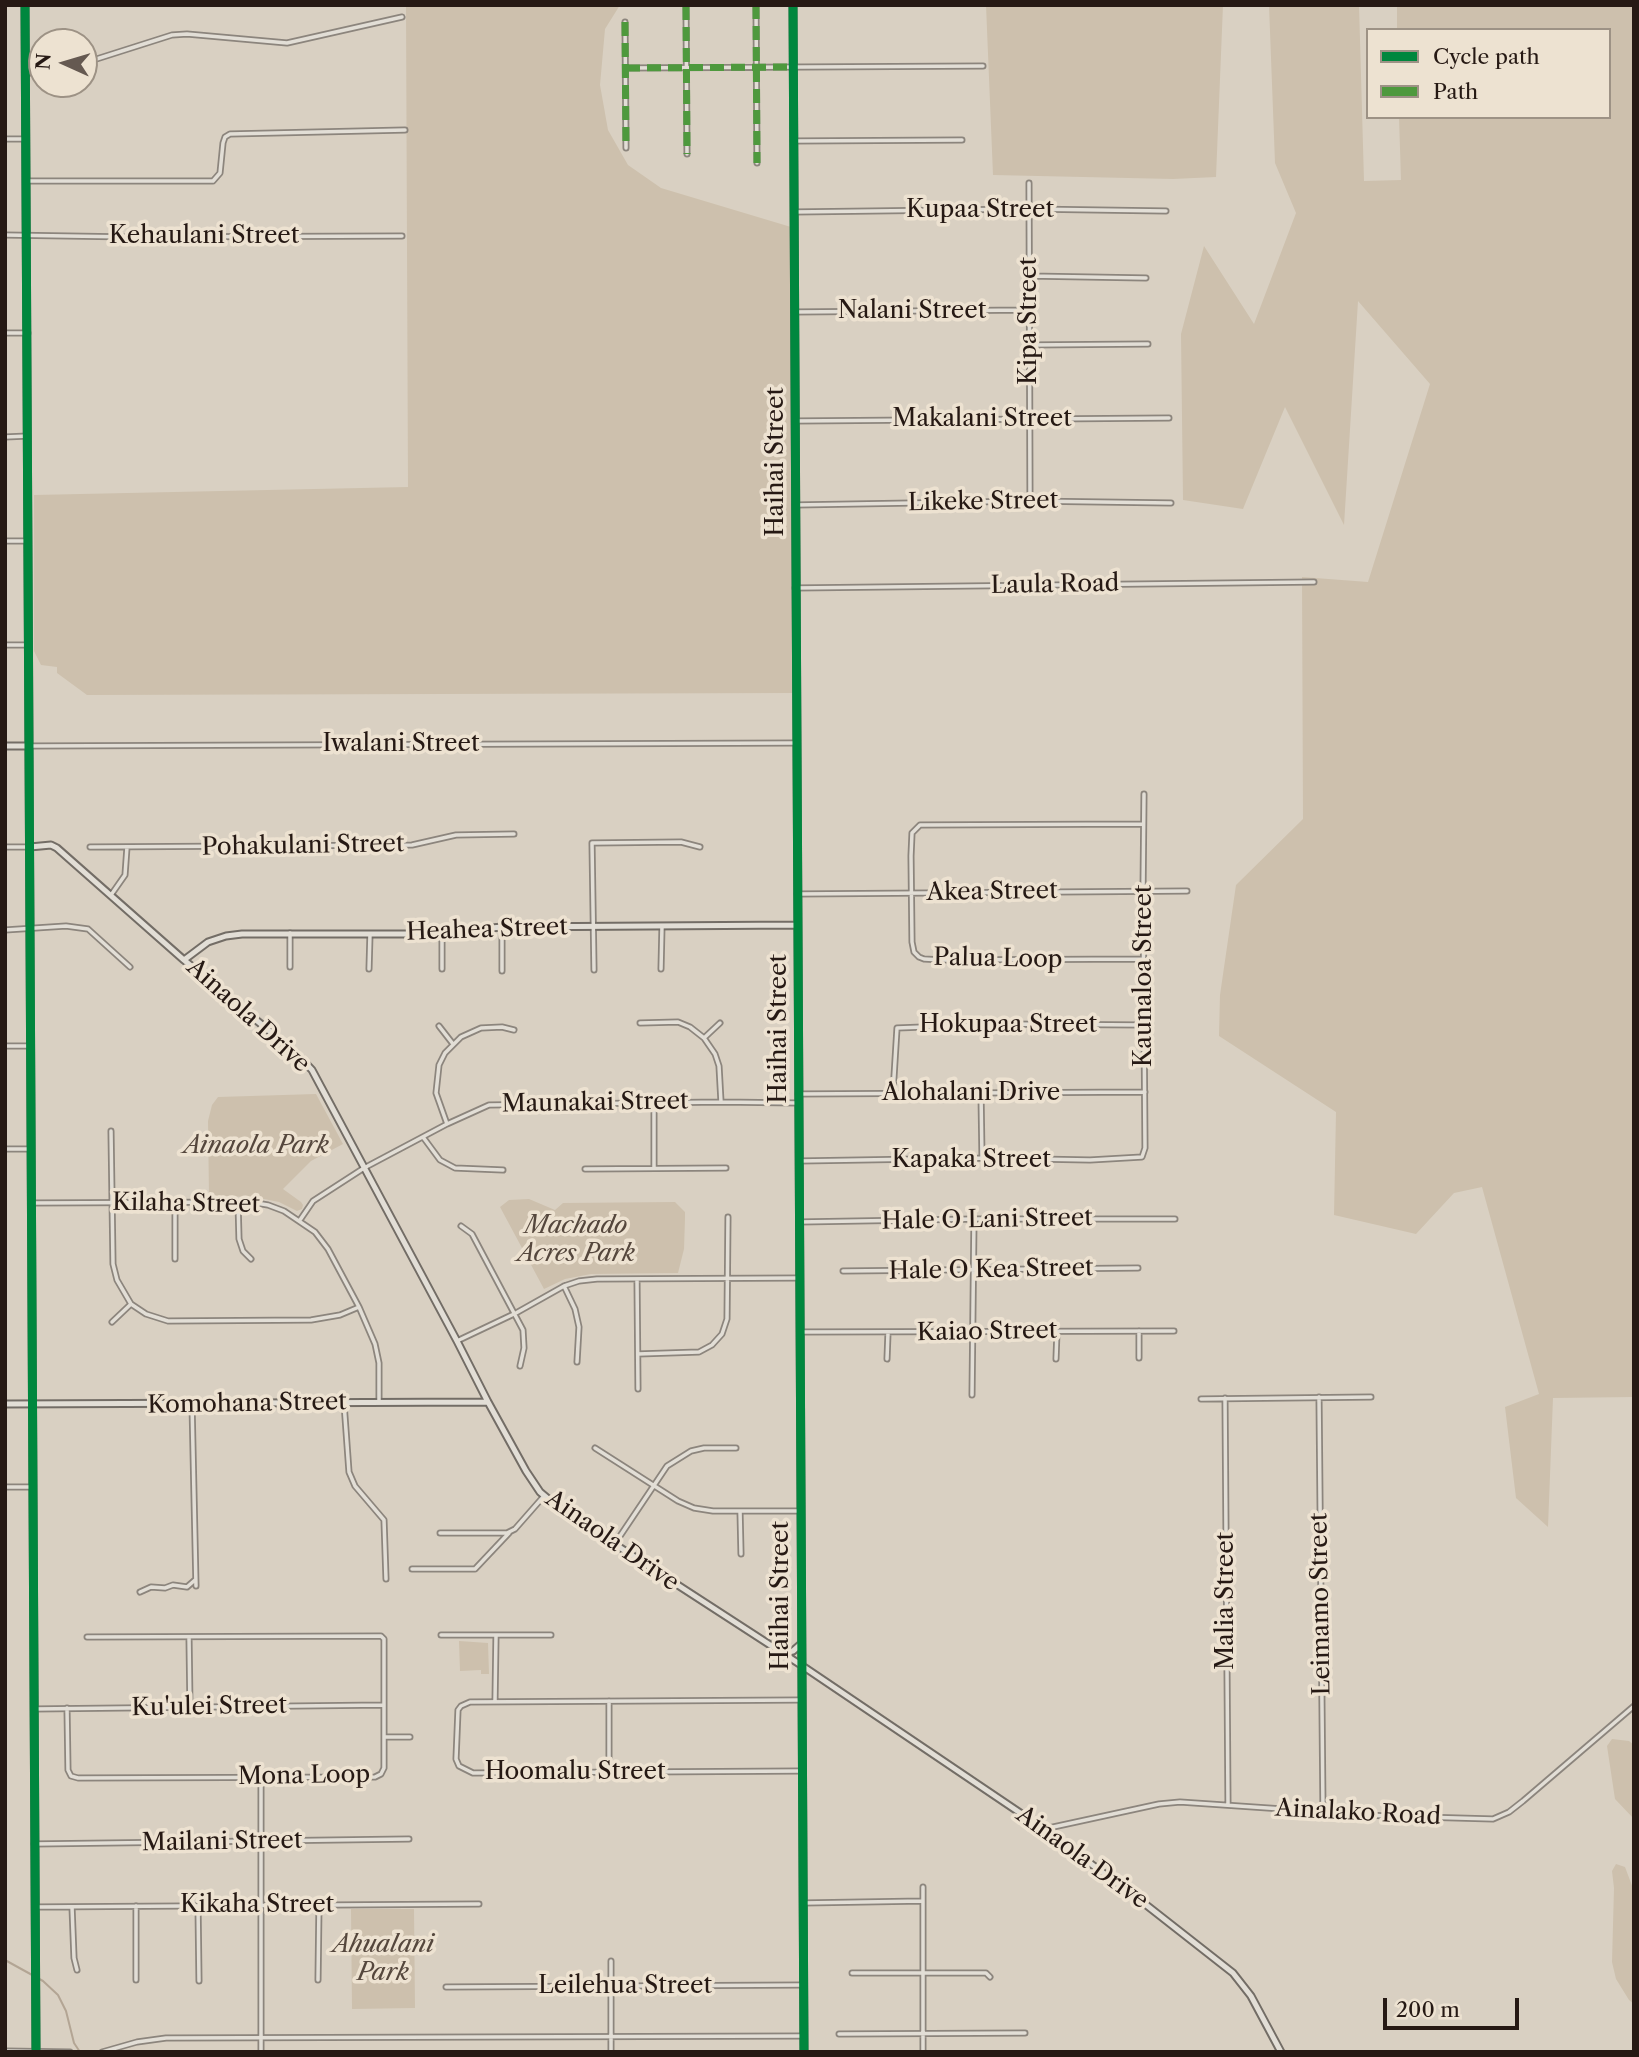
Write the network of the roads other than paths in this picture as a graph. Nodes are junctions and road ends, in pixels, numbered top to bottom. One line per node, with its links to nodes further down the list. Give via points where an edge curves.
1 (25, 5): 13 (street)
2 (756, 5): 10 (street)
3 (793, 5): 11 (street, Haihai Street)
4 (686, 6): 9 (street)
5 (402, 17): 7 (street, via 287,43 172,35)
6 (625, 22): 12 (street)
7 (98, 59)
8 (983, 66): 11 (street)
9 (686, 67): 10 (street); 12 (street); 20 (street)
10 (756, 67): 11 (street); 21 (street)
11 (793, 67): 18 (street, Haihai Street)
12 (626, 68): 19 (street)
13 (26, 73): 16 (street)
14 (405, 130): 22 (street, via 230,134 223,143 220,173 213,181)
15 (5, 139): 16 (street)
16 (26, 139): 22 (street)
17 (962, 140): 18 (street)
18 (793, 141): 26 (street, Haihai Street)
19 (626, 148)
20 (687, 154)
21 (757, 163)
22 (27, 181): 28 (street)
23 (1029, 183): 24 (street, Kipa Street)
24 (1029, 209): 25 (street, Kupaa Street); 26 (street, Kupaa Street); 30 (street, Kipa Street)
25 (1166, 211)
26 (794, 212): 33 (street, Haihai Street)
27 (5, 234): 28 (street, Kehaulani Street)
28 (27, 236): 29 (street, Kehaulani Street); 35 (street)
29 (402, 236)
30 (1029, 276): 31 (street); 32 (street, Kipa Street)
31 (1146, 278)
32 (1029, 310): 33 (street, Nalani Street); 36 (street, Kipa Street)
33 (794, 312): 40 (street, Haihai Street)
34 (5, 333): 35 (street)
35 (28, 333): 41 (street)
36 (1029, 345): 37 (street); 38 (street, Kipa Street)
37 (1148, 345)
38 (1030, 418): 39 (street, Makalani Street); 40 (street, Makalani Street); 43 (street, Kipa Street)
39 (1169, 418)
40 (795, 421): 45 (street, Haihai Street)
41 (28, 436): 42 (street); 47 (street)
42 (5, 437)
43 (1030, 501): 44 (street, Likeke Street); 45 (street, Likeke Street)
44 (1171, 503)
45 (795, 505): 49 (street, Haihai Street)
46 (5, 541): 47 (street)
47 (28, 541): 51 (street)
48 (1314, 582): 49 (street, Laula Road)
49 (795, 588): 52 (street, Haihai Street)
50 (5, 645): 51 (street)
51 (29, 645): 54 (street)
52 (796, 743): 54 (street, Iwalani Street); 66 (street, Haihai Street)
53 (5, 746): 54 (street, Iwalani Street)
54 (29, 746): 58 (street)
55 (1144, 794): 56 (street, Kaunaloa Street)
56 (1143, 824): 63 (street, Kaunaloa Street); 65 (street, Palua Loop, via 920,825 912,833)
57 (514, 834): 60 (street, Pohakulani Street, via 456,835 412,845)
58 (30, 847): 62 (street); 67 (street, Ainaola Drive, via 57,848); 73 (street)
59 (90, 847): 60 (street, Pohakulani Street)
60 (127, 847): 67 (street, via 125,875)
61 (699, 847): 69 (street, via 681,842 592,843)
62 (5, 848)
63 (1143, 891): 64 (street, Akea Street); 65 (street, Akea Street); 77 (street, Kaunaloa Street)
64 (1187, 891)
65 (912, 893): 66 (street, Akea Street); 77 (street, Palua Loop, via 912,942 914,952 924,959)
66 (797, 894): 68 (street, Haihai Street)
67 (111, 895): 78 (street, Ainaola Drive)
68 (797, 925): 70 (street, Heahea Street); 98 (street, Haihai Street)
69 (593, 926): 70 (street, Heahea Street); 71 (street, Heahea Street); 84 (street)
70 (662, 926): 82 (street)
71 (502, 927): 75 (street, Heahea Street); 85 (street)
72 (5, 930): 73 (street)
73 (30, 930): 79 (street, via 88,929); 94 (street)
74 (290, 933): 76 (street, Heahea Street); 78 (street, Heahea Street, via 218,938); 80 (street)
75 (442, 933): 76 (street, Heahea Street); 81 (street)
76 (370, 934): 83 (street)
77 (1143, 959): 88 (street, Kaunaloa Street)
78 (184, 960): 110 (street, Ainaola Drive, via 312,1070)
79 (130, 967)
80 (290, 967)
81 (442, 969)
82 (661, 969)
83 (369, 970)
84 (594, 970)
85 (502, 971)
86 (640, 1023): 91 (street, via 678,1022)
87 (720, 1023): 91 (street)
88 (1144, 1025): 95 (street, Kaunaloa Street); 96 (street, Hokupaa Street, via 897,1028)
89 (439, 1026): 92 (street)
90 (514, 1030): 92 (street, via 481,1028)
91 (704, 1038): 100 (street, via 719,1066)
92 (453, 1044): 102 (street, via 439,1065 437,1079 436,1093)
93 (5, 1046): 94 (street)
94 (31, 1046): 106 (street)
95 (1145, 1092): 97 (street, Alohalani Drive); 107 (street, Kaunaloa Street)
96 (893, 1093): 97 (street, Alohalani Drive); 98 (street, Alohalani Drive)
97 (981, 1093): 108 (street)
98 (798, 1094): 101 (street, Haihai Street)
99 (654, 1102): 100 (street, Maunakai Street); 102 (street, Maunakai Street, via 501,1103); 111 (street)
100 (721, 1102): 101 (street, Maunakai Street)
101 (798, 1103): 109 (street, Haihai Street)
102 (447, 1124): 104 (street, Maunakai Street)
103 (111, 1131): 115 (street)
104 (423, 1137): 110 (street, Maunakai Street); 114 (street, via 440,1160 455,1168)
105 (5, 1149): 106 (street)
106 (31, 1149): 117 (street)
107 (1142, 1157): 108 (street, Kapaka Street)
108 (982, 1158): 109 (street, Kapaka Street)
109 (799, 1161): 123 (street, Haihai Street)
110 (364, 1168): 122 (street, Maunakai Street, via 313,1201); 144 (street, Ainaola Drive)
111 (654, 1168): 112 (street); 113 (street)
112 (726, 1168)
113 (585, 1169)
114 (503, 1170)
115 (112, 1202): 117 (street, Kilaha Street); 118 (street, Kilaha Street); 134 (street, via 113,1264)
116 (238, 1202): 118 (street, Kilaha Street); 122 (street, Kilaha Street, via 268,1205); 126 (street, via 239,1239)
117 (32, 1203): 161 (street)
118 (176, 1203): 125 (street)
119 (727, 1217): 132 (street)
120 (974, 1219): 121 (street, Hale O Lani Street); 123 (street, Hale O Lani Street); 128 (street)
121 (1175, 1219)
122 (300, 1220): 135 (street, Kilaha Street, via 328,1249)
123 (799, 1223): 130 (street, Haihai Street)
124 (461, 1226): 136 (street, via 472,1234)
125 (175, 1259)
126 (251, 1259)
127 (1138, 1268): 128 (street, Hale O Kea Street)
128 (972, 1269): 129 (street, Hale O Kea Street); 142 (street)
129 (843, 1271)
130 (799, 1278): 132 (street); 141 (street, Haihai Street)
131 (637, 1279): 132 (street); 133 (street, via 597,1279); 145 (street)
132 (728, 1279): 145 (street, via 727,1320 712,1345 691,1354)
133 (564, 1286): 136 (street); 149 (street, via 579,1327)
134 (131, 1304): 135 (street, via 168,1321 311,1320); 137 (street)
135 (359, 1307): 157 (street, Kilaha Street, via 375,1343)
136 (516, 1313): 144 (street); 150 (street, via 525,1339)
137 (112, 1322)
138 (1057, 1331): 139 (street, Kaiao Street); 142 (street, Kaiao Street); 148 (street)
139 (1139, 1331): 140 (street, Kaiao Street); 146 (street)
140 (1174, 1331)
141 (800, 1332): 143 (street, Kaiao Street); 170 (street, Haihai Street)
142 (973, 1332): 143 (street, Kaiao Street); 152 (street)
143 (888, 1333): 147 (street)
144 (457, 1340): 158 (street, Ainaola Drive)
145 (638, 1354): 151 (street)
146 (1139, 1358)
147 (887, 1359)
148 (1056, 1359)
149 (577, 1362)
150 (520, 1366)
151 (638, 1389)
152 (972, 1395)
153 (1319, 1397): 154 (street); 155 (street); 202 (street, Leimamo Street)
154 (1371, 1397)
155 (1225, 1398): 156 (street); 201 (street, Malia Street)
156 (1201, 1399)
157 (379, 1402): 158 (street, Komohana Street); 159 (street, Komohana Street)
158 (488, 1402): 168 (street, Ainaola Drive)
159 (344, 1403): 162 (street, Komohana Street); 177 (street, via 349,1472 384,1520)
160 (5, 1404): 161 (street, Komohana Street)
161 (32, 1404): 162 (street, Komohana Street); 167 (street)
162 (192, 1404): 176 (street)
163 (595, 1448): 165 (street)
164 (736, 1448): 165 (street, via 691,1451 667,1466)
165 (653, 1485): 169 (street, via 694,1508); 173 (street)
166 (5, 1487): 167 (street)
167 (32, 1487): 195 (street)
168 (544, 1496): 171 (street); 173 (street, Ainaola Drive)
169 (740, 1511): 170 (street); 174 (street)
170 (800, 1511): 185 (street, Haihai Street)
171 (511, 1531): 172 (street); 175 (street, via 475,1569)
172 (440, 1533)
173 (614, 1545): 186 (street, Ainaola Drive)
174 (741, 1554)
175 (412, 1569)
176 (196, 1578): 178 (street); 179 (street, via 187,1587 151,1587)
177 (386, 1579)
178 (196, 1587)
179 (140, 1592)
180 (441, 1635): 182 (street)
181 (551, 1635): 182 (street)
182 (496, 1636): 189 (street)
183 (87, 1637): 184 (street, Mona Loop)
184 (189, 1637): 191 (street, Mona Loop, via 382,1636); 193 (street)
185 (801, 1644): 186 (street); 187 (street, Haihai Street)
186 (783, 1653): 187 (street, Ainaola Drive)
187 (801, 1665): 188 (street, Haihai Street); 203 (street, Ainaola Drive)
188 (801, 1700): 190 (street, Hoomalu Street); 198 (street, Haihai Street)
189 (495, 1701): 190 (street, Hoomalu Street); 199 (street, Hoomalu Street, via 465,1703 458,1710 456,1759 465,1771)
190 (608, 1701): 199 (street)
191 (384, 1705): 193 (street, Ku'ulei Street); 196 (street, Mona Loop)
192 (1634, 1706): 202 (street, Ainalako Road, via 1497,1818)
193 (190, 1707): 194 (street, Ku'ulei Street)
194 (67, 1708): 195 (street, Ku'ulei Street); 200 (street, Mona Loop, via 71,1776)
195 (34, 1709): 206 (street)
196 (384, 1737): 197 (street); 200 (street, Mona Loop, via 384,1768 375,1777)
197 (410, 1737)
198 (802, 1771): 199 (street, Hoomalu Street); 209 (street, Haihai Street)
199 (609, 1772)
200 (261, 1778): 205 (street)
201 (1228, 1804): 202 (street, Ainalako Road); 203 (street, Ainalako Road, via 1169,1803)
202 (1323, 1811)
203 (1044, 1829): 242 (street, Ainaola Drive, via 1233,1973)
204 (409, 1839): 205 (street, Mailani Street)
205 (261, 1842): 206 (street, Mailani Street); 211 (street)
206 (34, 1844): 215 (street)
207 (923, 1887): 208 (street)
208 (923, 1901): 209 (street); 220 (street)
209 (803, 1903): 226 (street, Haihai Street)
210 (479, 1904): 212 (street, Kikaha Street)
211 (261, 1905): 212 (street, Kikaha Street); 214 (street, Kikaha Street); 233 (street)
212 (319, 1905): 223 (street)
213 (136, 1906): 214 (street, Kikaha Street); 216 (street, Kikaha Street); 222 (street)
214 (198, 1906): 224 (street)
215 (35, 1907): 216 (street, Kikaha Street); 235 (street)
216 (72, 1907): 218 (street)
217 (611, 1961): 225 (street)
218 (77, 1970)
219 (852, 1973): 220 (street)
220 (923, 1973): 221 (street, via 986,1973); 228 (street)
221 (990, 1977)
222 (136, 1980)
223 (318, 1980)
224 (199, 1981)
225 (611, 1985): 226 (street, Leilehua Street); 227 (street, Leilehua Street); 231 (street)
226 (804, 1985): 232 (street, Haihai Street)
227 (446, 1987)
228 (923, 2033): 229 (street); 230 (street); 241 (street)
229 (1025, 2033)
230 (839, 2034)
231 (611, 2036): 232 (street); 233 (street); 239 (street)
232 (804, 2036): 240 (street, Haihai Street)
233 (261, 2038): 237 (street, via 156,2038); 238 (street)
234 (5, 2051): 235 (street)
235 (36, 2051): 236 (street)
236 (70, 2052)
237 (102, 2052)
238 (261, 2052)
239 (611, 2052)
240 (804, 2052)
241 (923, 2052)
242 (1281, 2052)

